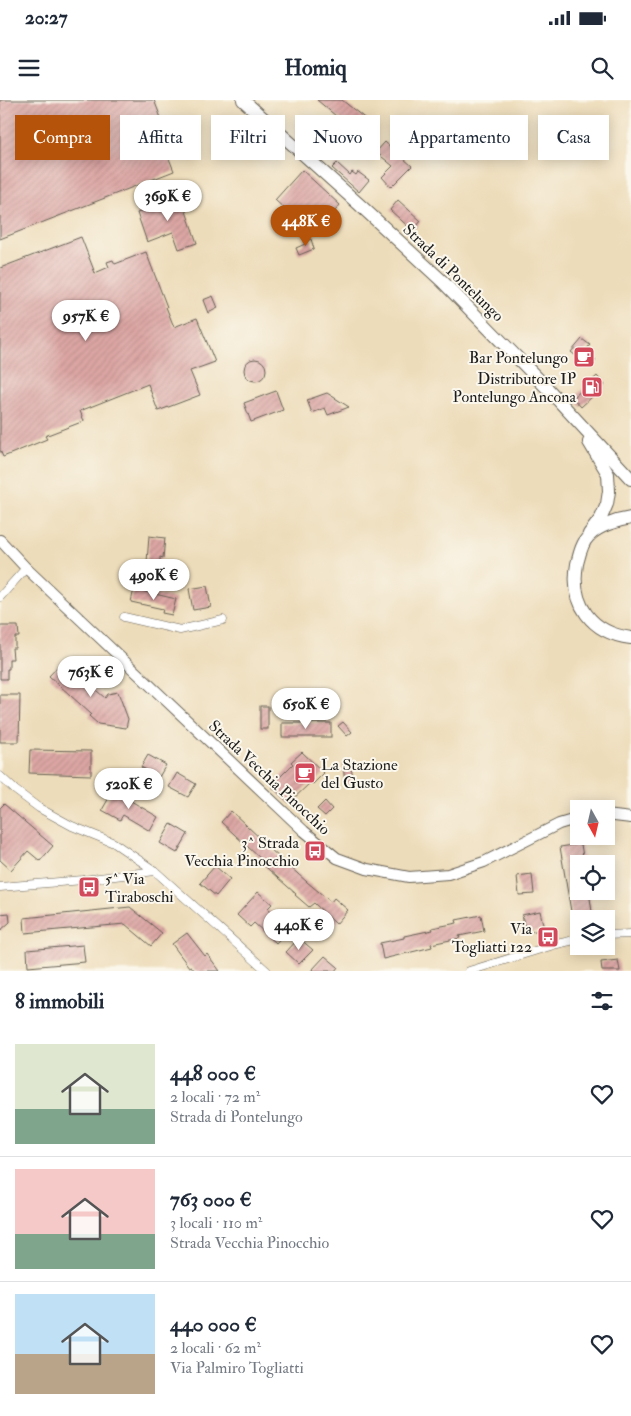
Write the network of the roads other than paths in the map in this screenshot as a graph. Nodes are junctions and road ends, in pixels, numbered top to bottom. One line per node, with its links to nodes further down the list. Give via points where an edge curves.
1 (243, 100): 2 (main road, Strada di Pontelungo, via 442,281)
2 (580, 424): 3 (main road, Strada di Pontelungo); 5 (main road, via 608,474 607,504)
3 (631, 479)
4 (631, 518): 5 (main road, via 607,525)
5 (588, 536): 11 (main road, via 576,570 575,586 579,600 592,621 604,630)
6 (0, 540): 7 (street, Strada Vecchia Pinocchio)
7 (26, 568): 8 (street); 15 (street, Strada Vecchia Pinocchio, via 304,831 337,858 367,870 409,876 448,874 484,862)
8 (0, 597)
9 (124, 617): 10 (street, via 180,630)
10 (223, 620)
11 (631, 638)
12 (0, 776): 16 (street, via 39,808 114,843)
13 (615, 816): 14 (street)
14 (631, 818)
15 (570, 821)
16 (156, 871): 17 (street); 21 (street)
17 (0, 887)
18 (631, 934): 19 (street)
19 (615, 935)
20 (570, 941): 22 (street)
21 (267, 971)
22 (469, 971)

